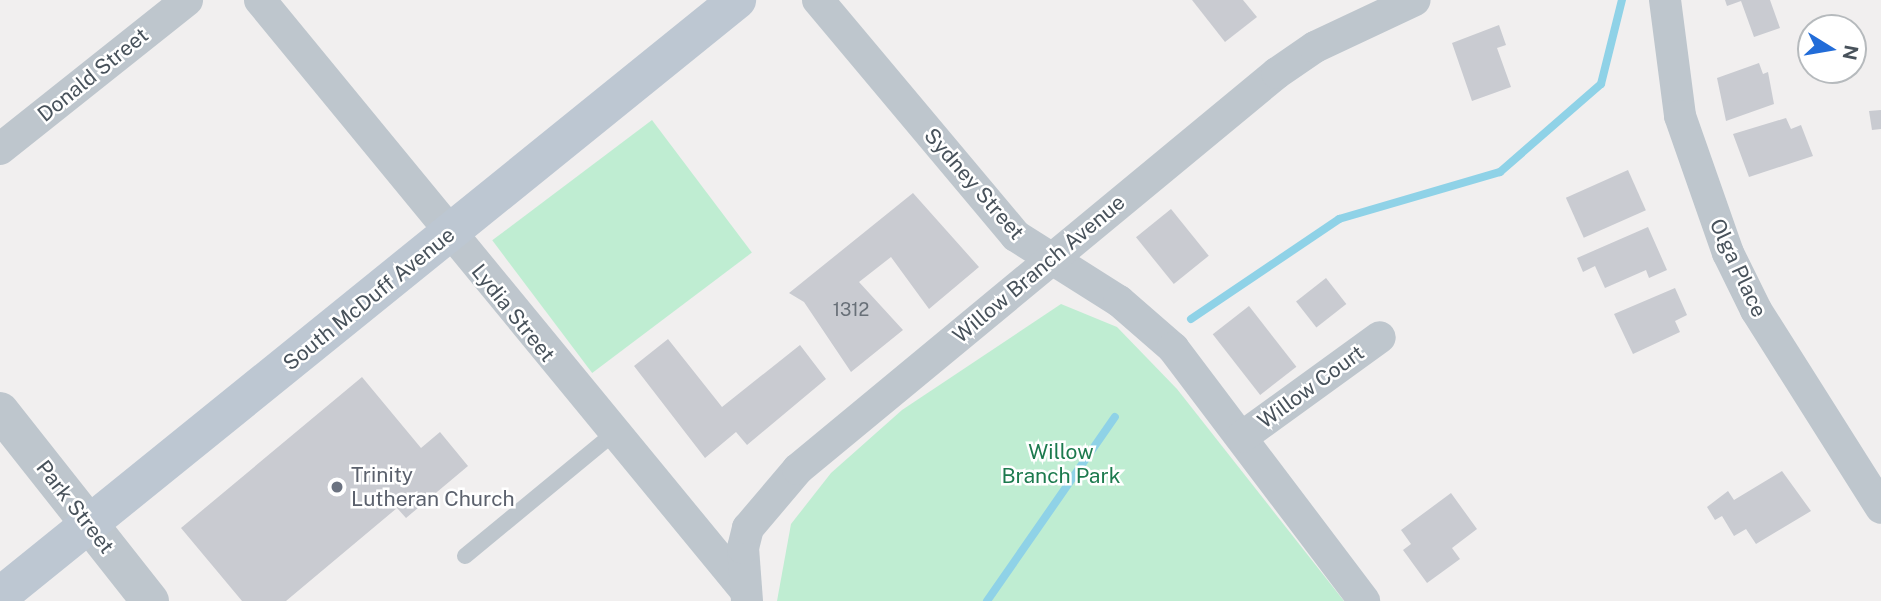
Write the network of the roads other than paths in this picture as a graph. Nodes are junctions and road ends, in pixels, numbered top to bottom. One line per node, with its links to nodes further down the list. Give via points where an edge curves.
1 (187, 0): 7 (street, Donald Street)
2 (260, 0): 8 (street, Lydia Street, via 431,204)
3 (737, 0): 8 (main road, South McDuff Avenue)
4 (818, 0): 9 (street, Sydney Street, via 1016,236)
5 (1415, 0): 9 (street, Willow Branch Avenue, via 1315,47 1277,73)
6 (1665, 0): 14 (street, Olga Place, via 1680,116 1728,253 1756,310)
7 (0, 149)
8 (449, 236): 12 (street, Lydia Street); 15 (main road, South McDuff Avenue)
9 (1046, 261): 13 (street, Sydney Street, via 1146,324 1207,388); 17 (street, Willow Branch Avenue, via 762,504 743,548)
10 (1380, 337): 13 (street, Willow Court)
11 (0, 411): 15 (street, Park Street)
12 (612, 434): 16 (lane); 17 (street, Lydia Street)
13 (1242, 437): 20 (street, Sydney Street)
14 (1881, 508)
15 (88, 524): 18 (main road, South McDuff Avenue); 19 (street, Park Street)
16 (465, 556)
17 (746, 595)
18 (0, 596)
19 (150, 601)
20 (1364, 601)

